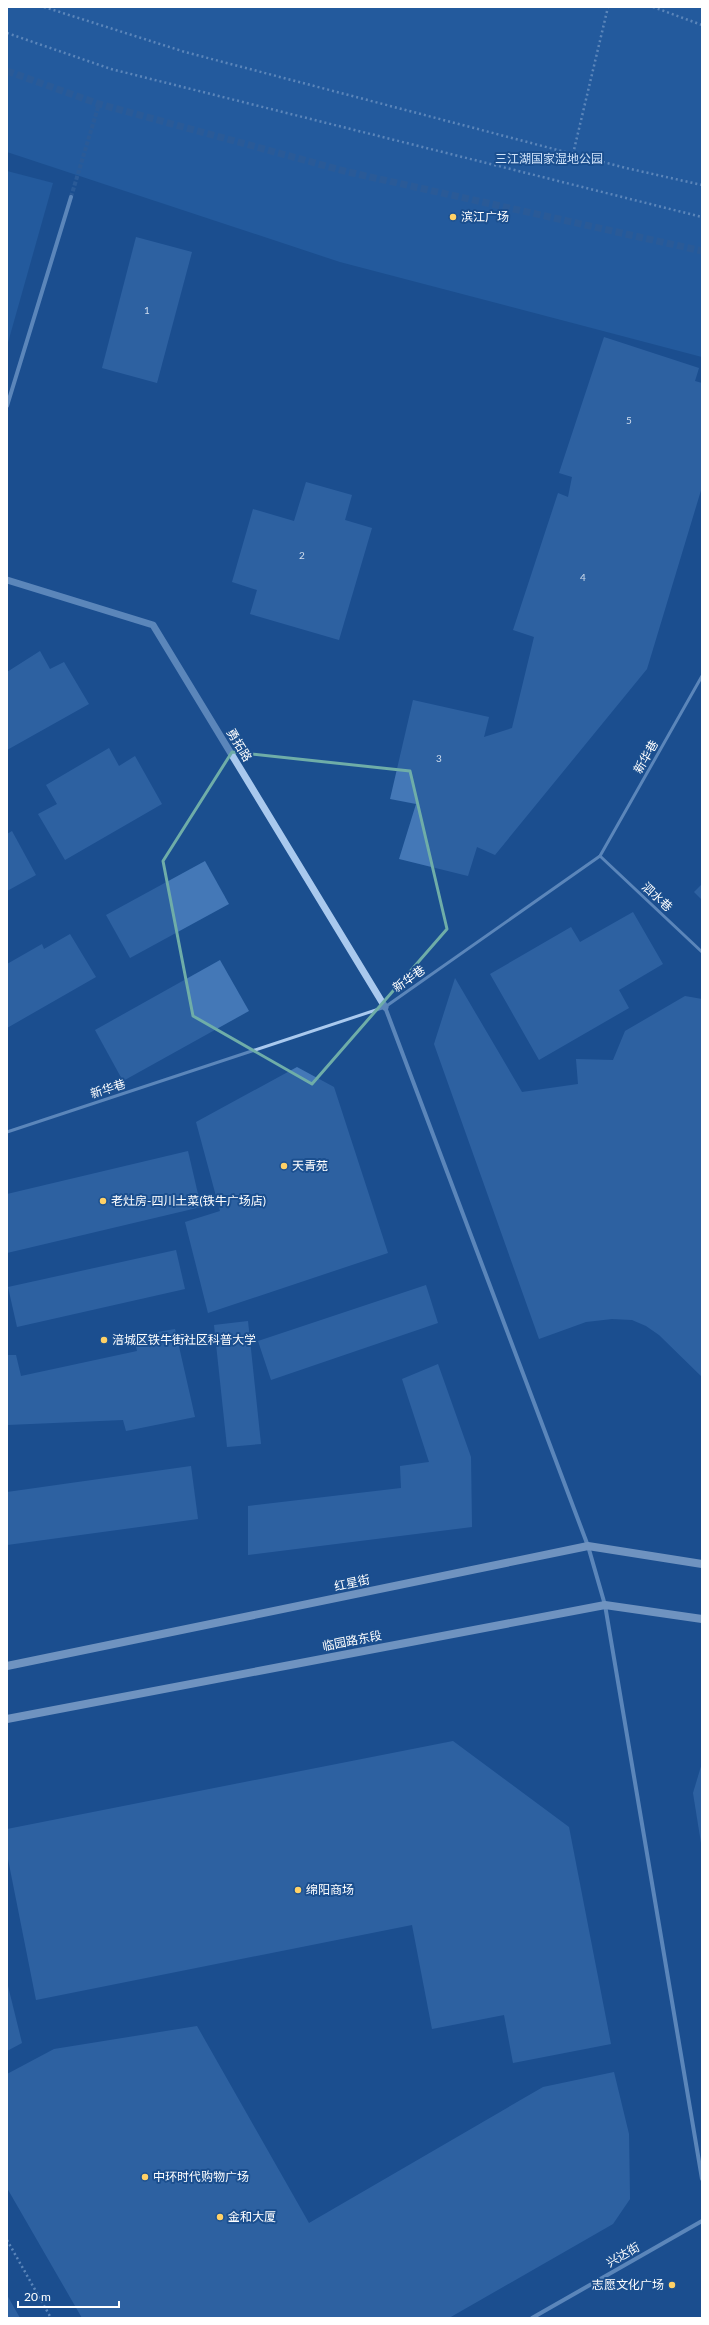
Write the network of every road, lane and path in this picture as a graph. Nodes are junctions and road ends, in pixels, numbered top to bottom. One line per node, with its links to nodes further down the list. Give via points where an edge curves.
1 (44, 7): 6 (path, via 185,52)
2 (608, 7): 6 (path)
3 (653, 7): 4 (path)
4 (702, 25)
5 (7, 33): 9 (path, via 111,69)
6 (573, 154): 7 (path)
7 (702, 185)
8 (71, 197): 10 (street)
9 (702, 217)
10 (7, 406)
11 (7, 580): 15 (street, 勇拓路, via 152,625)
12 (702, 676): 13 (lane, 新华巷)
13 (600, 856): 14 (lane, 泗水巷); 15 (lane, 新华巷)
14 (702, 952)
15 (385, 1007): 16 (lane, 新华巷); 17 (street)
16 (7, 1132)
17 (588, 1546): 18 (main road, 红星街); 19 (street); 21 (main road, 红星街)
18 (702, 1564)
19 (605, 1604): 20 (main road, 临园路东段); 22 (main road, 临园路东段); 23 (street)
20 (702, 1619)
21 (7, 1666)
22 (7, 1719)
23 (702, 2179)
24 (702, 2222): 27 (street, 兴达街)
25 (7, 2240): 26 (path)
26 (52, 2318)
27 (532, 2318)

